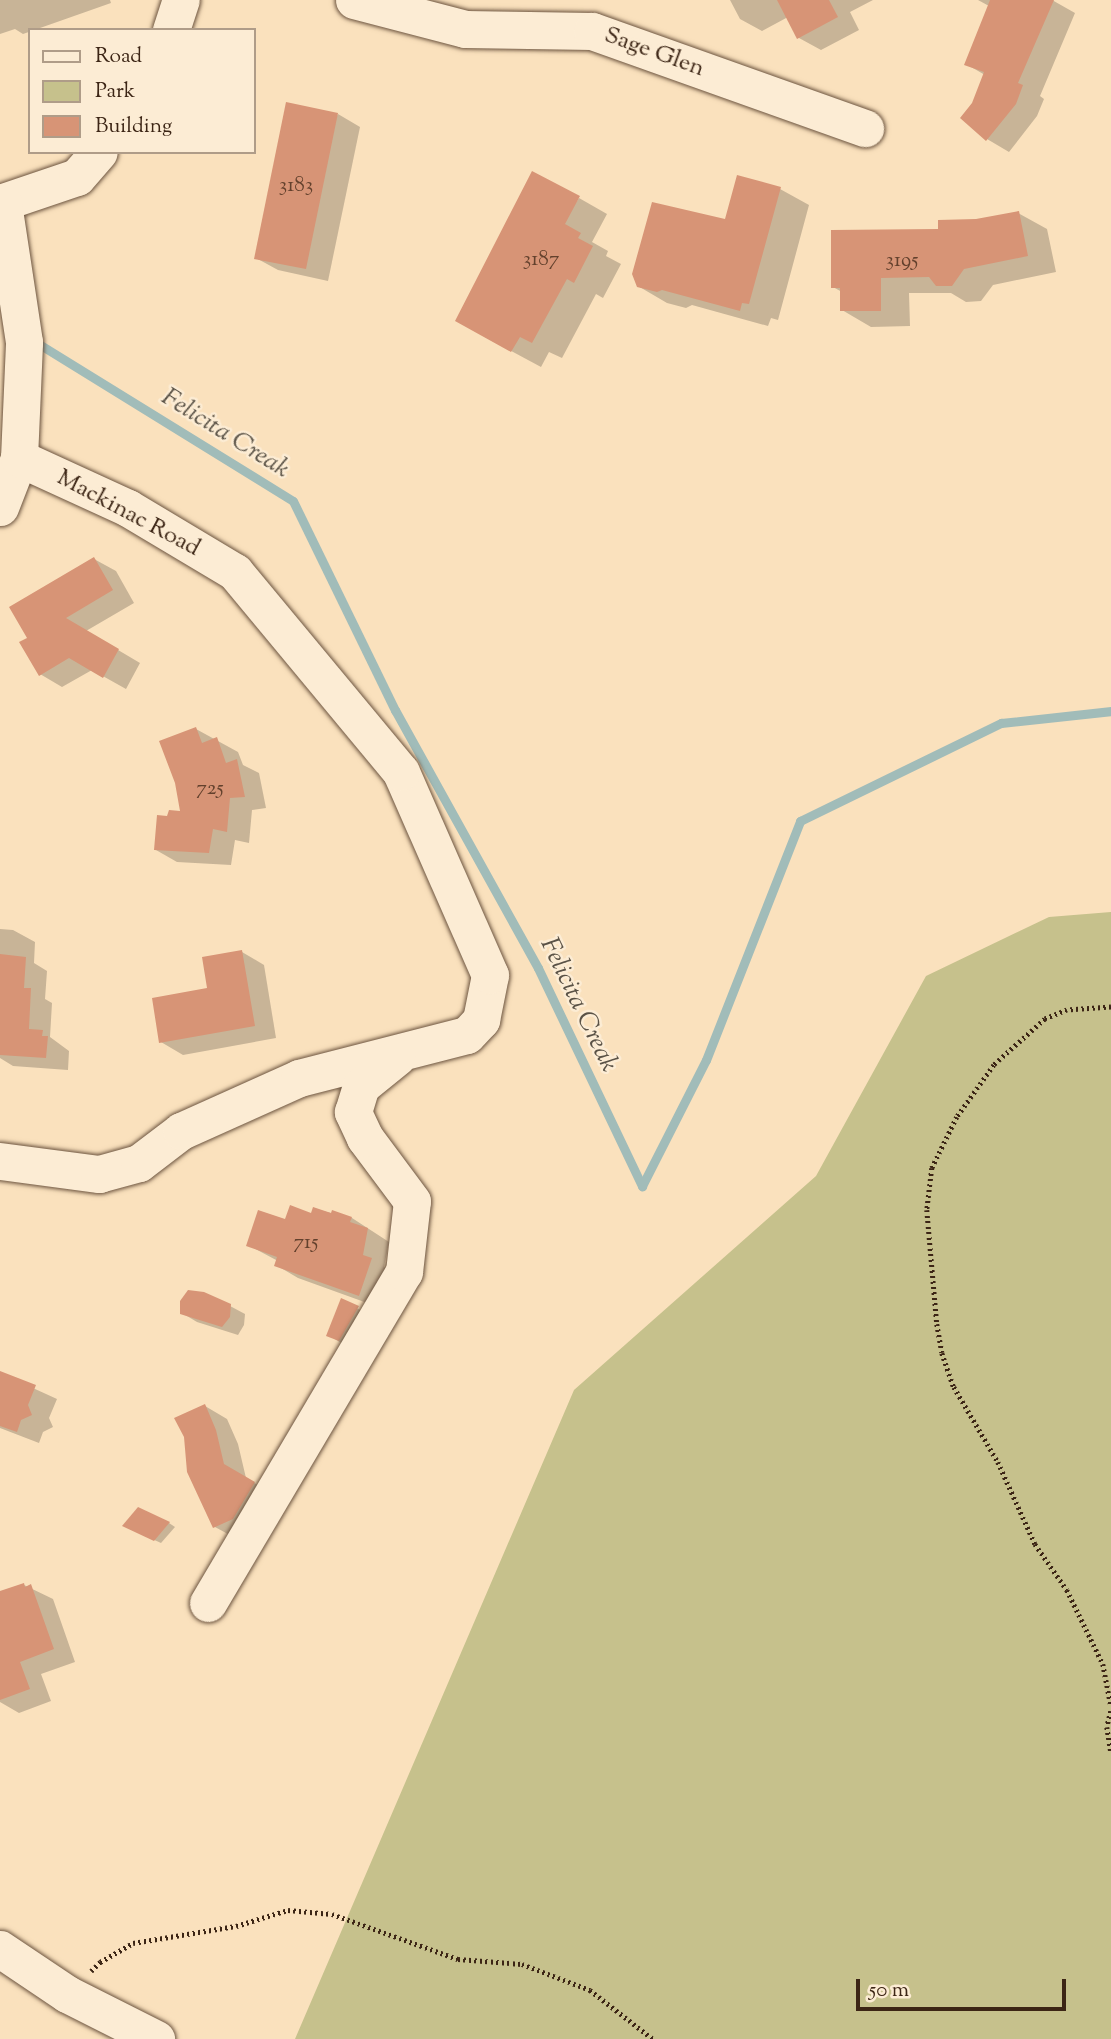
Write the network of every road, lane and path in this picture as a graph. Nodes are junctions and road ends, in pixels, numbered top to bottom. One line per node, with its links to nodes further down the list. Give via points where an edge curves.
1 (181, 0): 3 (street)
2 (354, 0): 4 (street, Sage Glen, via 465,29 592,32)
3 (172, 28)
4 (865, 128)
5 (97, 154): 6 (street, via 77,177)
6 (2, 203): 7 (street, via 24,342)
7 (19, 458): 8 (street); 10 (street, Mackinac Road, via 128,508 235,572 401,772 490,975 481,1020 467,1035)
8 (0, 507)
9 (1111, 1007): 13 (path, via 1067,1010 1045,1019 994,1065 957,1117 932,1168 927,1210 937,1324 954,1387 998,1462 1035,1545 1067,1590 1103,1664)
10 (403, 1052): 11 (street, Mackinac Road, via 299,1078 181,1131 139,1163 99,1174); 12 (street, via 361,1086 353,1112 365,1138 412,1201 404,1272)
11 (0, 1161)
12 (208, 1603)
13 (1111, 1709): 14 (path, via 1107,1727)
14 (1111, 1751)
15 (0, 1949): 16 (street)
16 (67, 1994): 17 (street); 18 (path, via 100,1962 133,1943 236,1926 288,1910 331,1914 458,1959 522,1964 590,1990)
17 (156, 2039)
18 (653, 2039)

